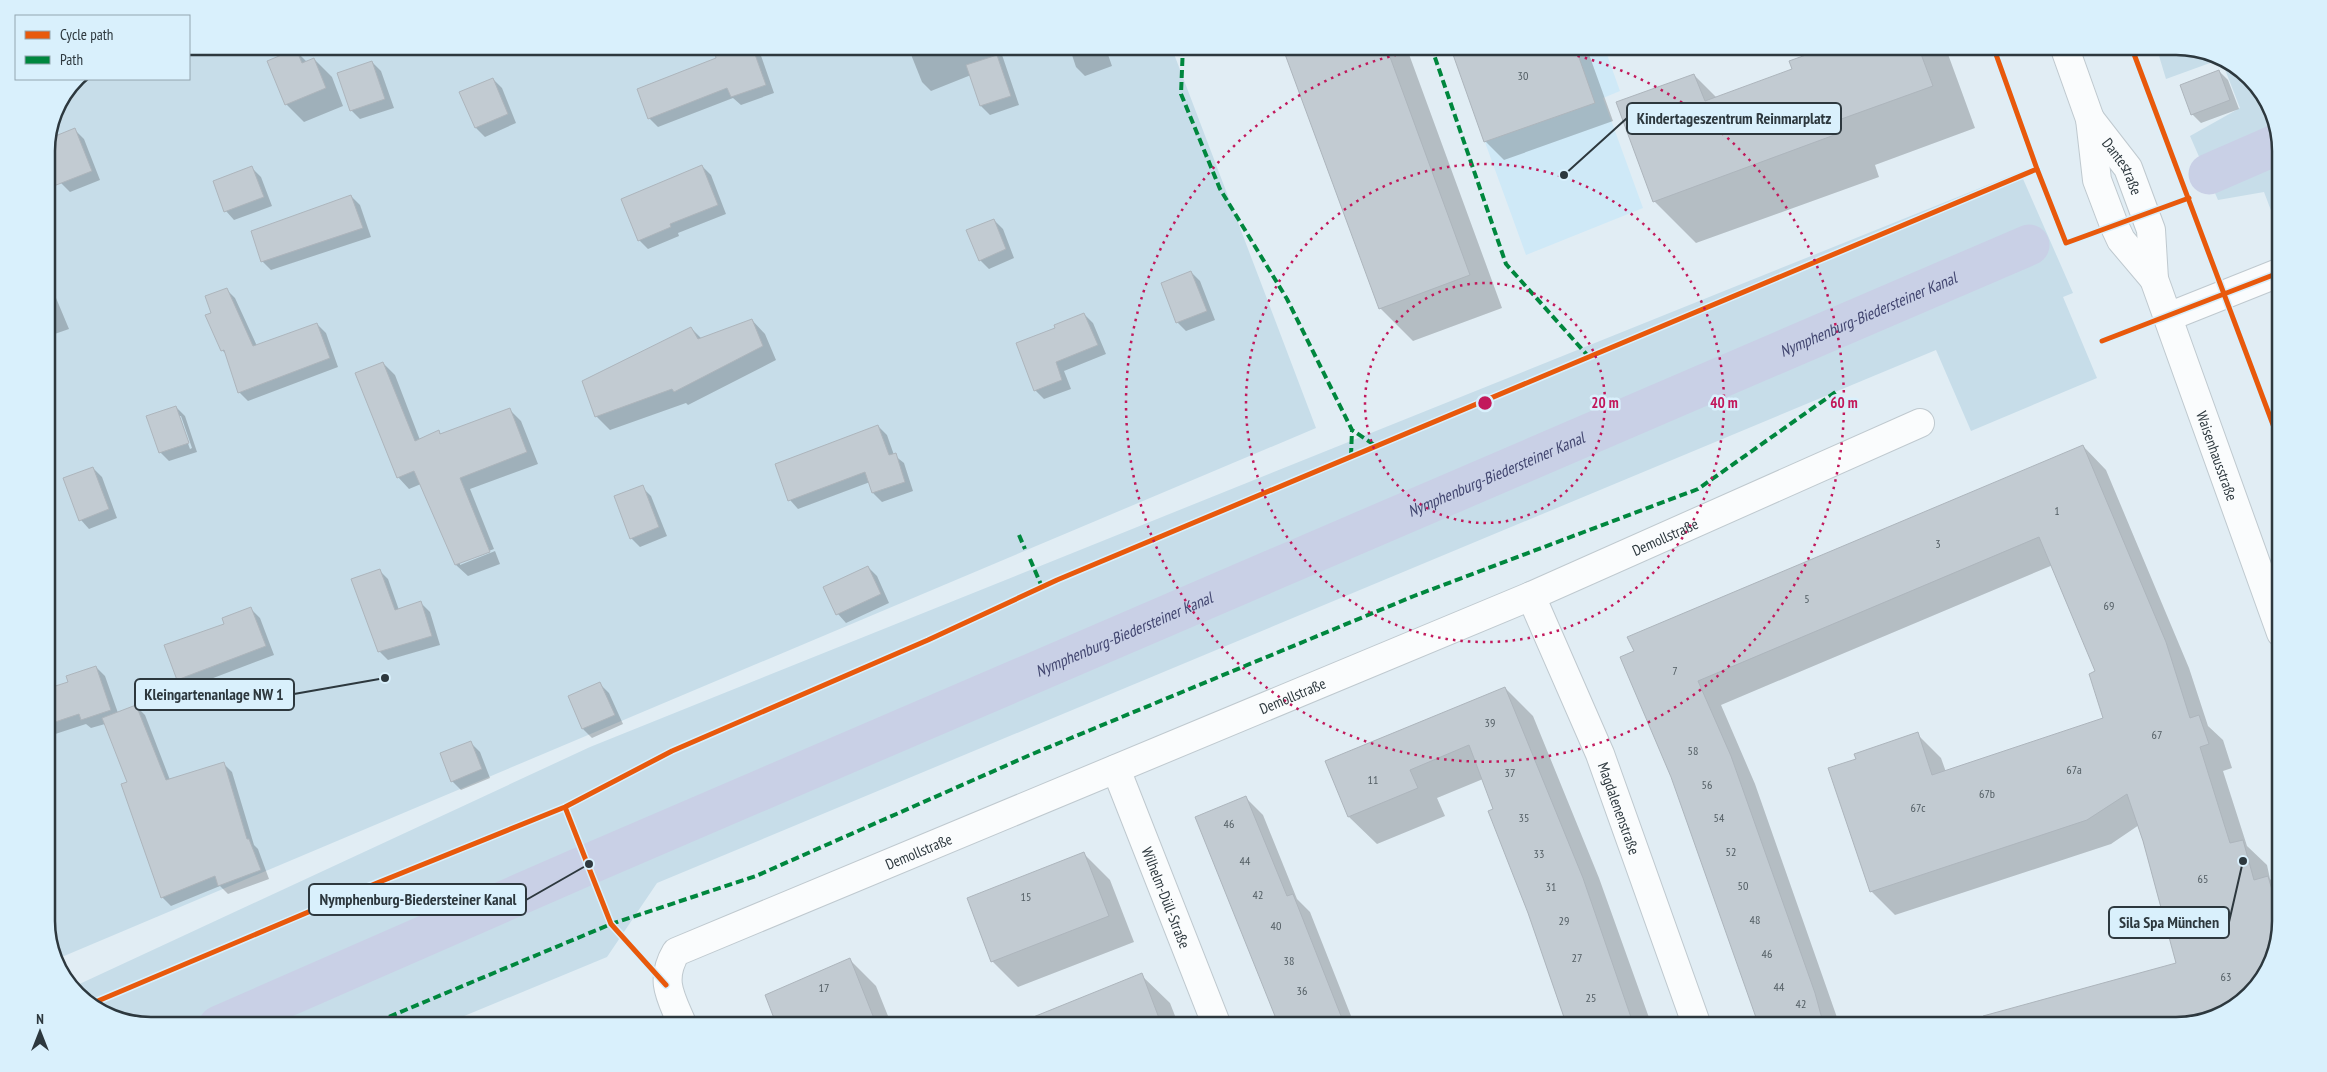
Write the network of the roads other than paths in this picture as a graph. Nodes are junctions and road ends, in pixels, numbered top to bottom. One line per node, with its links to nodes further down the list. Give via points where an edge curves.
1 (2067, 55): 3 (street, Dantestraße, via 2090,119 2097,180 2114,226 2121,240)
2 (2272, 276): 4 (street)
3 (2154, 279): 4 (street, Waisenhausstraße)
4 (2168, 317): 7 (street, Waisenhausstraße)
5 (1920, 423): 6 (street, Demollstraße)
6 (1531, 596): 8 (street, Demollstraße); 11 (street, Magdalenenstraße, via 1600,754)
7 (2272, 608)
8 (1116, 769): 9 (street, Demollstraße, via 676,952 668,966 666,986); 10 (street, Wilhelm-Düll-Straße)
9 (679, 1017)
10 (1213, 1017)
11 (1694, 1017)

